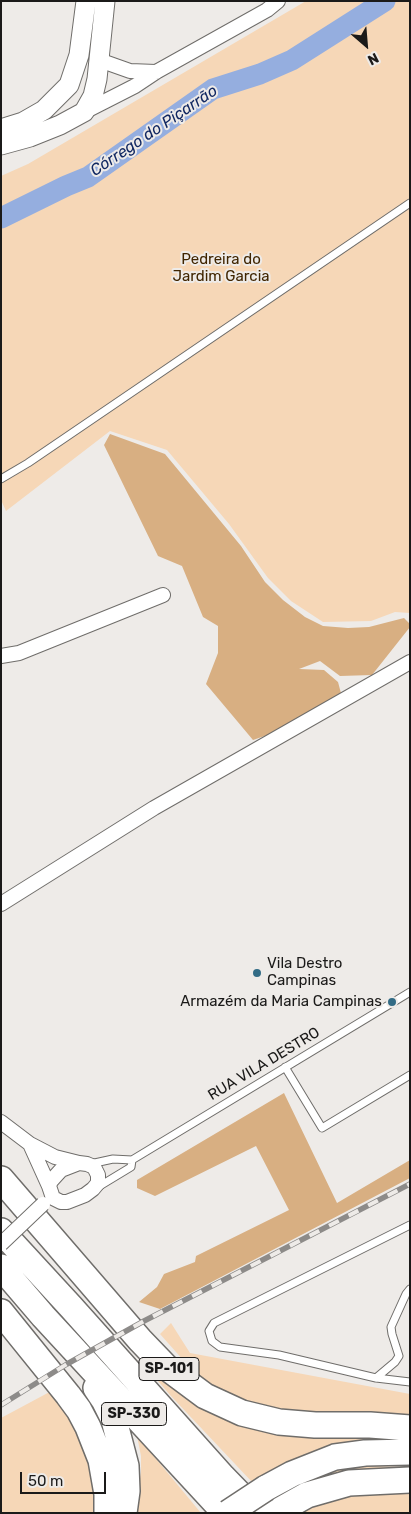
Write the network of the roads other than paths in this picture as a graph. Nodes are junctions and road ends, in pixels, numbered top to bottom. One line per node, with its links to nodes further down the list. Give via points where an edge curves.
1 (86, 1): 6 (street, via 79,55)
2 (105, 1): 4 (street)
3 (278, 1): 5 (street)
4 (99, 60): 5 (street, via 130,71); 7 (street, via 97,79)
5 (156, 72): 7 (street, via 134,86)
6 (69, 85): 7 (street, via 82,85); 8 (street, via 44,110)
7 (88, 104): 9 (street, via 45,131)
8 (1, 129)
9 (1, 145)
10 (410, 204): 11 (lane)
11 (1, 479)
12 (162, 596): 13 (street, via 19,653)
13 (1, 656)
14 (410, 662): 15 (street, via 154,808)
15 (1, 904)
16 (410, 992): 17 (lane, RUA VILA DESTRO)
17 (285, 1067): 18 (lane, via 322,1128); 21 (lane, RUA VILA DESTRO)
18 (410, 1075)
19 (1, 1122): 20 (street)
20 (30, 1144): 22 (street, via 55,1157); 25 (street)
21 (132, 1160): 22 (lane, via 113,1159); 24 (lane, RUA VILA DESTRO, via 131,1167)
22 (83, 1164): 24 (street, via 94,1167 98,1175); 25 (street, via 59,1171 51,1181)
23 (1, 1179): 37 (highway, SP-101, via 140,1340 166,1367 205,1396 242,1413 278,1422)
24 (93, 1190): 25 (street, via 68,1202)
25 (48, 1196): 29 (street, bridge)
26 (1, 1211): 32 (highway, via 44,1264)
27 (410, 1225): 35 (lane, via 214,1323 209,1331 212,1341 220,1347 287,1357)
28 (1, 1231): 32 (highway, SP-330)
29 (1, 1244)
30 (1, 1267): 34 (highway, SP-330)
31 (410, 1289): 35 (lane, via 391,1327 398,1356)
32 (71, 1307): 42 (highway, SP-330, via 223,1477)
33 (1, 1312): 43 (highway, via 68,1394 88,1427 101,1460)
34 (43, 1316): 44 (highway, via 104,1400 114,1420 126,1466); 45 (highway, SP-330)
35 (376, 1378): 36 (lane)
36 (410, 1382)
37 (410, 1428)
38 (410, 1452): 39 (highway)
39 (335, 1457): 40 (highway); 45 (highway, bridge, via 292,1474)
40 (410, 1462)
41 (410, 1480): 42 (highway, via 349,1483 307,1495)
42 (271, 1512)
43 (107, 1513)
44 (124, 1513)
45 (226, 1513)

